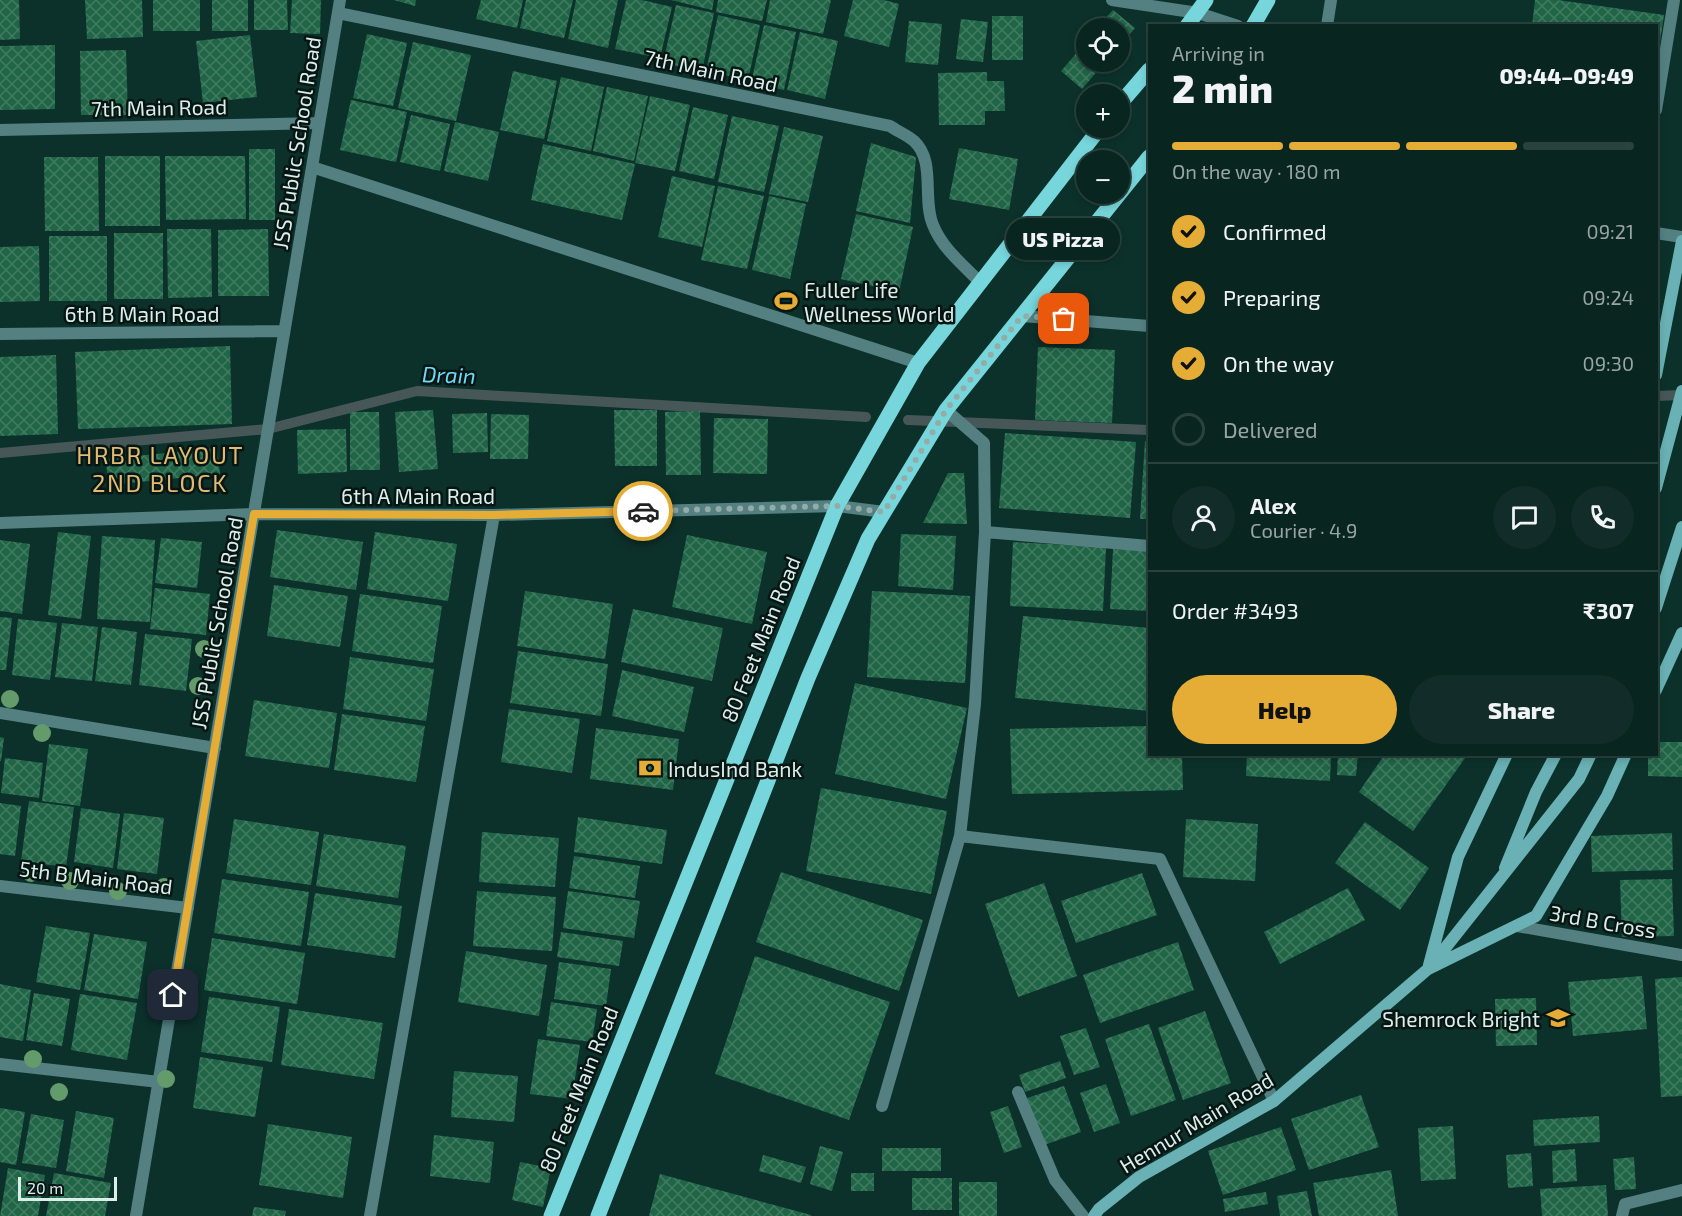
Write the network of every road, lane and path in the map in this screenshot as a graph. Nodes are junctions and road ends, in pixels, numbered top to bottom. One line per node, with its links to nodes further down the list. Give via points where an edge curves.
1 (340, 0): 7 (street, JSS Public School Road)
2 (1112, 0): 6 (street)
3 (1268, 0): 10 (main road)
4 (1330, 0): 11 (street)
5 (1674, 0): 14 (street)
6 (1202, 6): 8 (main road); 9 (street)
7 (338, 13): 15 (street, JSS Public School Road); 22 (street, 7th Main Road, via 890,126 914,142 926,159 927,207 932,225 942,242)
8 (1188, 24)
9 (1234, 24)
10 (1254, 24)
11 (1327, 24)
12 (1148, 71): 13 (main road)
13 (1130, 92)
14 (1658, 98)
15 (319, 123): 16 (street, 7th Main Road); 19 (street, JSS Public School Road)
16 (0, 130)
17 (1092, 138): 22 (main road, 80 Feet Main Road)
18 (1148, 159): 23 (main road)
19 (312, 167): 25 (street, JSS Public School Road); 27 (street)
20 (1658, 233): 21 (street)
21 (1682, 239): 28 (main road)
22 (980, 282): 27 (main road, 80 Feet Main Road)
23 (1022, 316): 24 (street); 30 (main road)
24 (1148, 326)
25 (284, 331): 26 (street, 6th B Main Road); 34 (street, JSS Public School Road)
26 (0, 334)
27 (918, 363): 32 (main road, 80 Feet Main Road)
28 (1658, 365)
29 (1682, 391): 31 (main road)
30 (945, 411): 33 (main road); 38 (street, via 984,443)
31 (1658, 481)
32 (837, 506): 33 (street, 6th A Main Road); 35 (street, 6th A Main Road); 64 (main road, 80 Feet Main Road)
33 (884, 512): 65 (main road, via 868,539 808,678)
34 (254, 514): 35 (street, 6th A Main Road); 36 (street, 6th A Main Road); 44 (street, JSS Public School Road)
35 (494, 515): 63 (street)
36 (0, 523)
37 (1682, 527): 40 (main road)
38 (985, 532): 39 (street); 49 (street, via 975,704)
39 (1148, 546)
40 (1658, 602)
41 (1682, 633): 42 (main road)
42 (1658, 686)
43 (0, 713): 44 (street)
44 (215, 748): 52 (street, JSS Public School Road)
45 (1506, 756): 55 (main road, via 1458,857)
46 (1555, 756): 50 (main road)
47 (1590, 756): 50 (main road, via 1579,778)
48 (1625, 756): 53 (main road, Hennur Main Road, via 1607,796 1536,916)
49 (960, 836): 59 (street, via 1160,859); 60 (street)
50 (1499, 883): 55 (main road)
51 (0, 886): 52 (street, 5th B Main Road)
52 (188, 908): 57 (street, JSS Public School Road)
53 (1517, 926): 54 (street, 3rd B Cross); 55 (main road, Hennur Main Road)
54 (1682, 955)
55 (1428, 969): 59 (main road, Hennur Main Road)
56 (0, 1064): 57 (street)
57 (159, 1082): 62 (street, JSS Public School Road)
58 (1018, 1092): 66 (street, via 1055,1180)
59 (1274, 1101): 67 (main road, Hennur Main Road, via 1139,1177)
60 (882, 1106)
61 (1682, 1190): 68 (street, via 1625,1204)
62 (136, 1216)
63 (370, 1216)
64 (551, 1216)
65 (598, 1216)
66 (1083, 1216)
67 (1094, 1216)
68 (1622, 1216)

